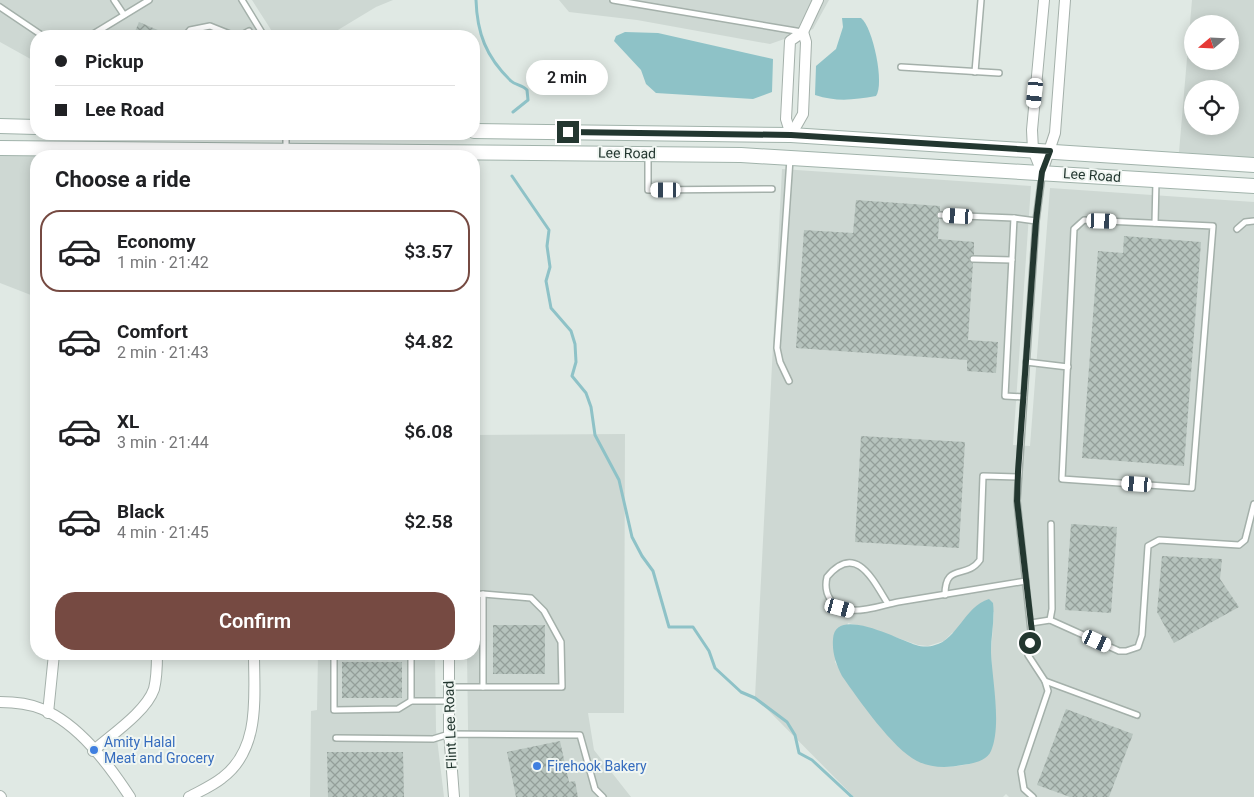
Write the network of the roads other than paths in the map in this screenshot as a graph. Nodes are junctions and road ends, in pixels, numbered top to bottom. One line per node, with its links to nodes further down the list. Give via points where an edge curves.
1 (114, 0): 10 (lane)
2 (148, 0): 10 (lane)
3 (242, 0): 15 (lane)
4 (613, 0): 16 (lane)
5 (818, 0): 16 (street)
6 (981, 0): 18 (lane)
7 (1044, 0): 25 (street)
8 (1065, 0): 27 (street, via 1055,132)
9 (0, 7): 11 (lane)
10 (124, 15): 12 (lane)
11 (34, 30)
12 (100, 30)
13 (190, 30): 14 (lane, via 210,26)
14 (220, 30)
15 (260, 30)
16 (803, 32): 23 (street, via 806,42 803,114); 23 (street, via 790,41 786,118)
17 (901, 67): 18 (lane)
18 (975, 72): 19 (lane)
19 (999, 73)
20 (0, 126): 21 (street)
21 (30, 127)
22 (480, 131): 23 (street, Lee Road)
23 (791, 135): 25 (street, Lee Road)
24 (0, 148): 26 (street, Lee Road)
25 (1033, 150): 27 (street, Lee Road); 32 (street)
26 (30, 151)
27 (1050, 151): 31 (street, Lee Road); 32 (street)
28 (648, 153): 29 (street, Lee Road); 30 (street, Lee Road); 35 (lane, via 648,190)
29 (480, 155)
30 (790, 156): 32 (street, Lee Road); 46 (lane, via 777,348)
31 (1254, 164)
32 (1042, 172): 33 (street, Lee Road); 38 (lane)
33 (1156, 180): 34 (street, Lee Road); 40 (lane)
34 (1254, 186)
35 (772, 189)
36 (940, 215): 37 (lane)
37 (1014, 218): 38 (lane); 43 (lane)
38 (1036, 221): 44 (lane)
39 (1254, 221): 41 (lane, via 1245,222)
40 (1155, 223): 45 (lane, via 1084,220 1074,229); 45 (lane, via 1213,226 1192,488 1062,479)
41 (1237, 229)
42 (973, 259): 43 (lane)
43 (1012, 260): 47 (lane, via 1005,396)
44 (1026, 362): 45 (lane); 47 (lane)
45 (1068, 367)
46 (789, 380)
47 (1024, 397): 48 (lane)
48 (1018, 477): 51 (lane, via 1017,501); 53 (lane, via 983,476 980,560 971,568 949,576 945,582)
49 (1254, 504): 55 (lane, via 1246,540 1239,545 1160,540 1148,546 1142,635 1138,647 1119,651)
50 (1051, 524): 55 (lane)
51 (1026, 581): 53 (lane); 56 (lane)
52 (482, 594): 64 (lane); 64 (lane, via 530,598 544,611 561,642 562,687)
53 (946, 595): 54 (lane)
54 (888, 604): 54 (lane, via 850,610 840,608 825,590 827,577 842,564 859,565)
55 (1050, 620): 56 (lane)
56 (1031, 623): 63 (lane, via 1028,655)
57 (53, 660): 69 (street)
58 (157, 660): 73 (street, via 156,679 144,707)
59 (254, 660): 75 (street, via 254,714 250,740 224,777)
60 (334, 660): 66 (lane, via 334,710 398,709)
61 (411, 660): 66 (lane)
62 (449, 660): 65 (street, Flint Lee Road)
63 (1045, 681): 70 (lane); 78 (lane, via 1048,691 1021,771 1024,789)
64 (483, 686): 65 (lane)
65 (448, 687): 68 (street, Flint Lee Road)
66 (411, 701): 68 (lane)
67 (0, 702): 69 (street)
68 (449, 702): 71 (street, Flint Lee Road)
69 (48, 712): 73 (street, via 82,737)
70 (1137, 715)
71 (449, 734): 72 (lane, via 433,739); 76 (street, Flint Lee Road); 77 (lane, via 580,735 595,789)
72 (336, 738)
73 (93, 751): 74 (street)
74 (130, 797)
75 (189, 797)
76 (454, 797)
77 (603, 797)
78 (1033, 797)

